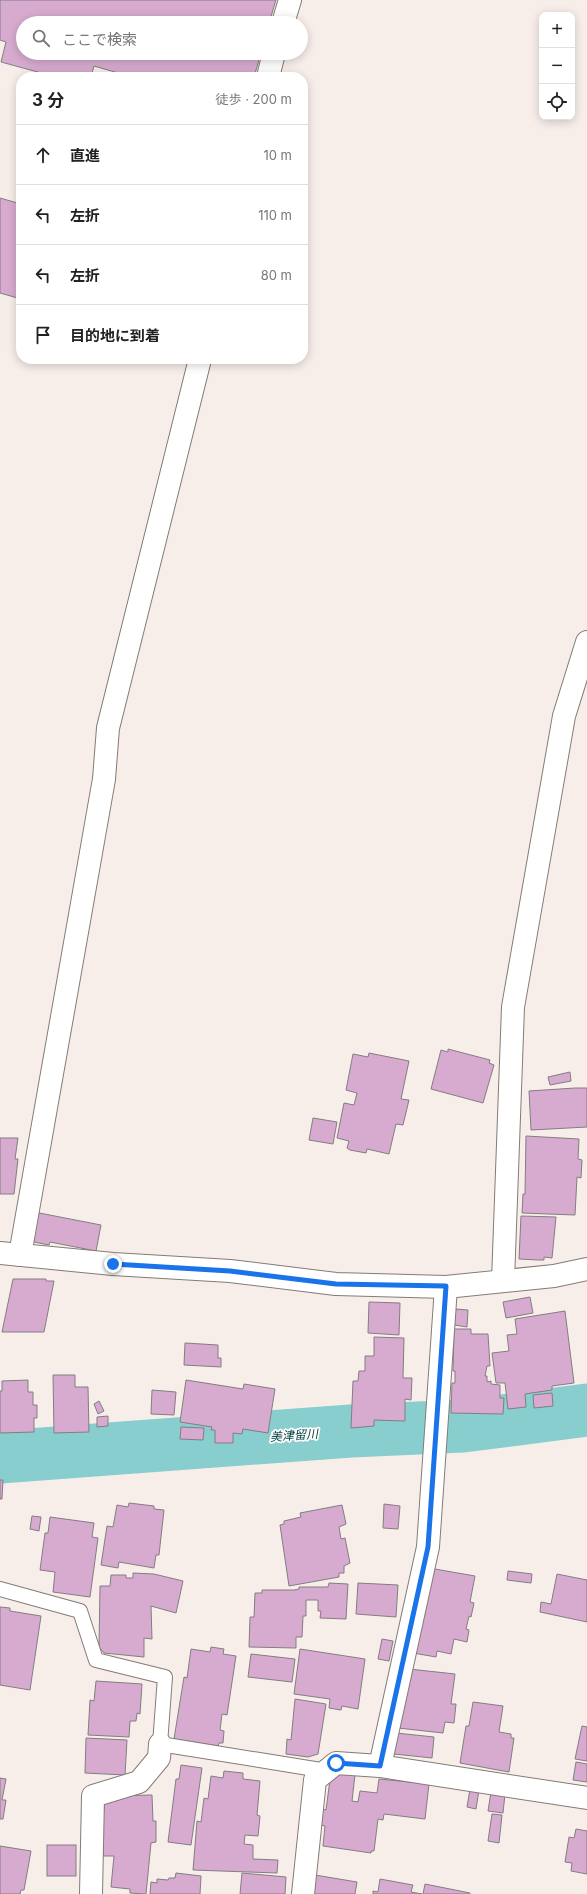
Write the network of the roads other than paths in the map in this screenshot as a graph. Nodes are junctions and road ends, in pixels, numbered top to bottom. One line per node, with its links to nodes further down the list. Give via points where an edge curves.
1 (290, 0): 2 (street)
2 (285, 16)
3 (272, 60): 4 (street)
4 (269, 72)
5 (199, 364): 7 (street, via 108,728 103,787)
6 (587, 642): 9 (street, via 564,716 513,1007)
7 (10, 1254): 10 (street, via 113,1264 230,1271 336,1284)
8 (587, 1269): 9 (street, via 554,1276)
9 (503, 1281): 10 (street)
10 (446, 1286): 13 (street, via 428,1547)
11 (0, 1589): 12 (lane, via 80,1611 96,1660 165,1677)
12 (160, 1744): 14 (lane); 16 (street, via 159,1758 139,1782 93,1796)
13 (380, 1766): 14 (street, via 336,1763); 15 (street)
14 (327, 1771): 17 (street, via 314,1780)
15 (587, 1798)
16 (91, 1894)
17 (304, 1894)

